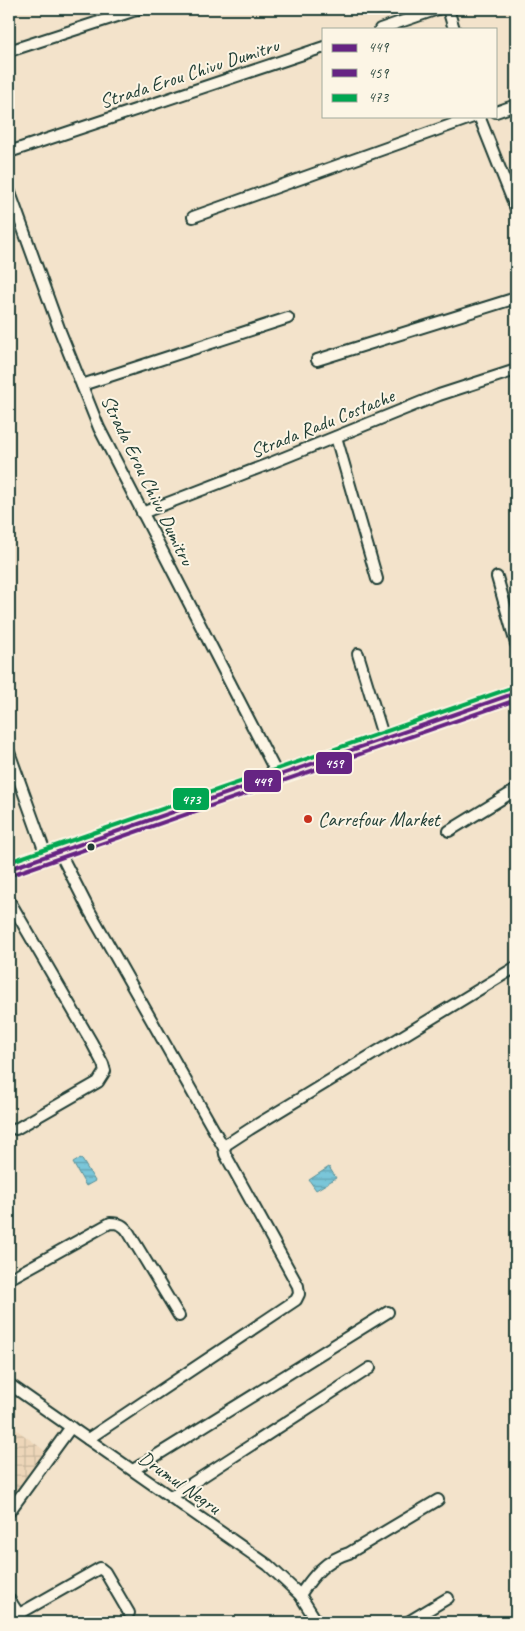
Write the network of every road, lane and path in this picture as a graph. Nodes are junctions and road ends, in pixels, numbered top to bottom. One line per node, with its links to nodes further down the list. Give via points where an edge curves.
1 (139, 9): 7 (street)
2 (438, 9): 4 (street)
3 (448, 9): 5 (street)
4 (383, 28)
5 (454, 28)
6 (322, 48): 12 (street, Strada Erou Chivu Dumitru)
7 (9, 51)
8 (516, 105): 9 (street)
9 (498, 111)
10 (477, 118): 15 (street)
11 (480, 118): 14 (street)
12 (9, 152)
13 (9, 190): 20 (street, Strada Erou Chivu Dumitru)
14 (516, 209)
15 (193, 217)
16 (516, 298): 18 (street)
17 (288, 318): 20 (street)
18 (317, 360)
19 (516, 370): 21 (street, Strada Radu Costache, via 439,395)
20 (82, 385): 22 (street, Strada Erou Chivu Dumitru, via 99,428)
21 (336, 437): 22 (street, Strada Radu Costache); 24 (street)
22 (142, 512): 30 (street, Strada Erou Chivu Dumitru)
23 (497, 577): 25 (street)
24 (377, 579)
25 (516, 644)
26 (358, 654): 28 (street)
27 (516, 693): 28 (main road)
28 (384, 739): 30 (main road)
29 (9, 752): 33 (street)
30 (278, 776): 33 (main road)
31 (516, 790): 32 (street)
32 (449, 831)
33 (53, 853): 34 (main road); 38 (street, via 89,910)
34 (9, 868)
35 (9, 900): 37 (street, via 105,1071 98,1082)
36 (516, 967): 38 (street)
37 (16, 1130)
38 (224, 1148): 45 (street, via 224,1154 298,1286 299,1294 296,1300)
39 (9, 1279): 41 (street, via 110,1223 118,1223 129,1233)
40 (388, 1312): 46 (street)
41 (179, 1316)
42 (370, 1368): 47 (street)
43 (9, 1384): 44 (street, Drumul Negru)
44 (71, 1428): 45 (street, Drumul Negru); 49 (street)
45 (88, 1439): 46 (street, Drumul Negru)
46 (133, 1470): 47 (street, Drumul Negru)
47 (171, 1497): 50 (street, Drumul Negru, via 268,1565)
48 (438, 1500): 50 (street, via 349,1554 333,1559 311,1578)
49 (9, 1512)
50 (300, 1595): 55 (street, Drumul Negru)
51 (9, 1598): 54 (street)
52 (448, 1598): 56 (street)
53 (129, 1613): 54 (street, via 100,1568)
54 (21, 1620)
55 (317, 1622)
56 (408, 1622)

